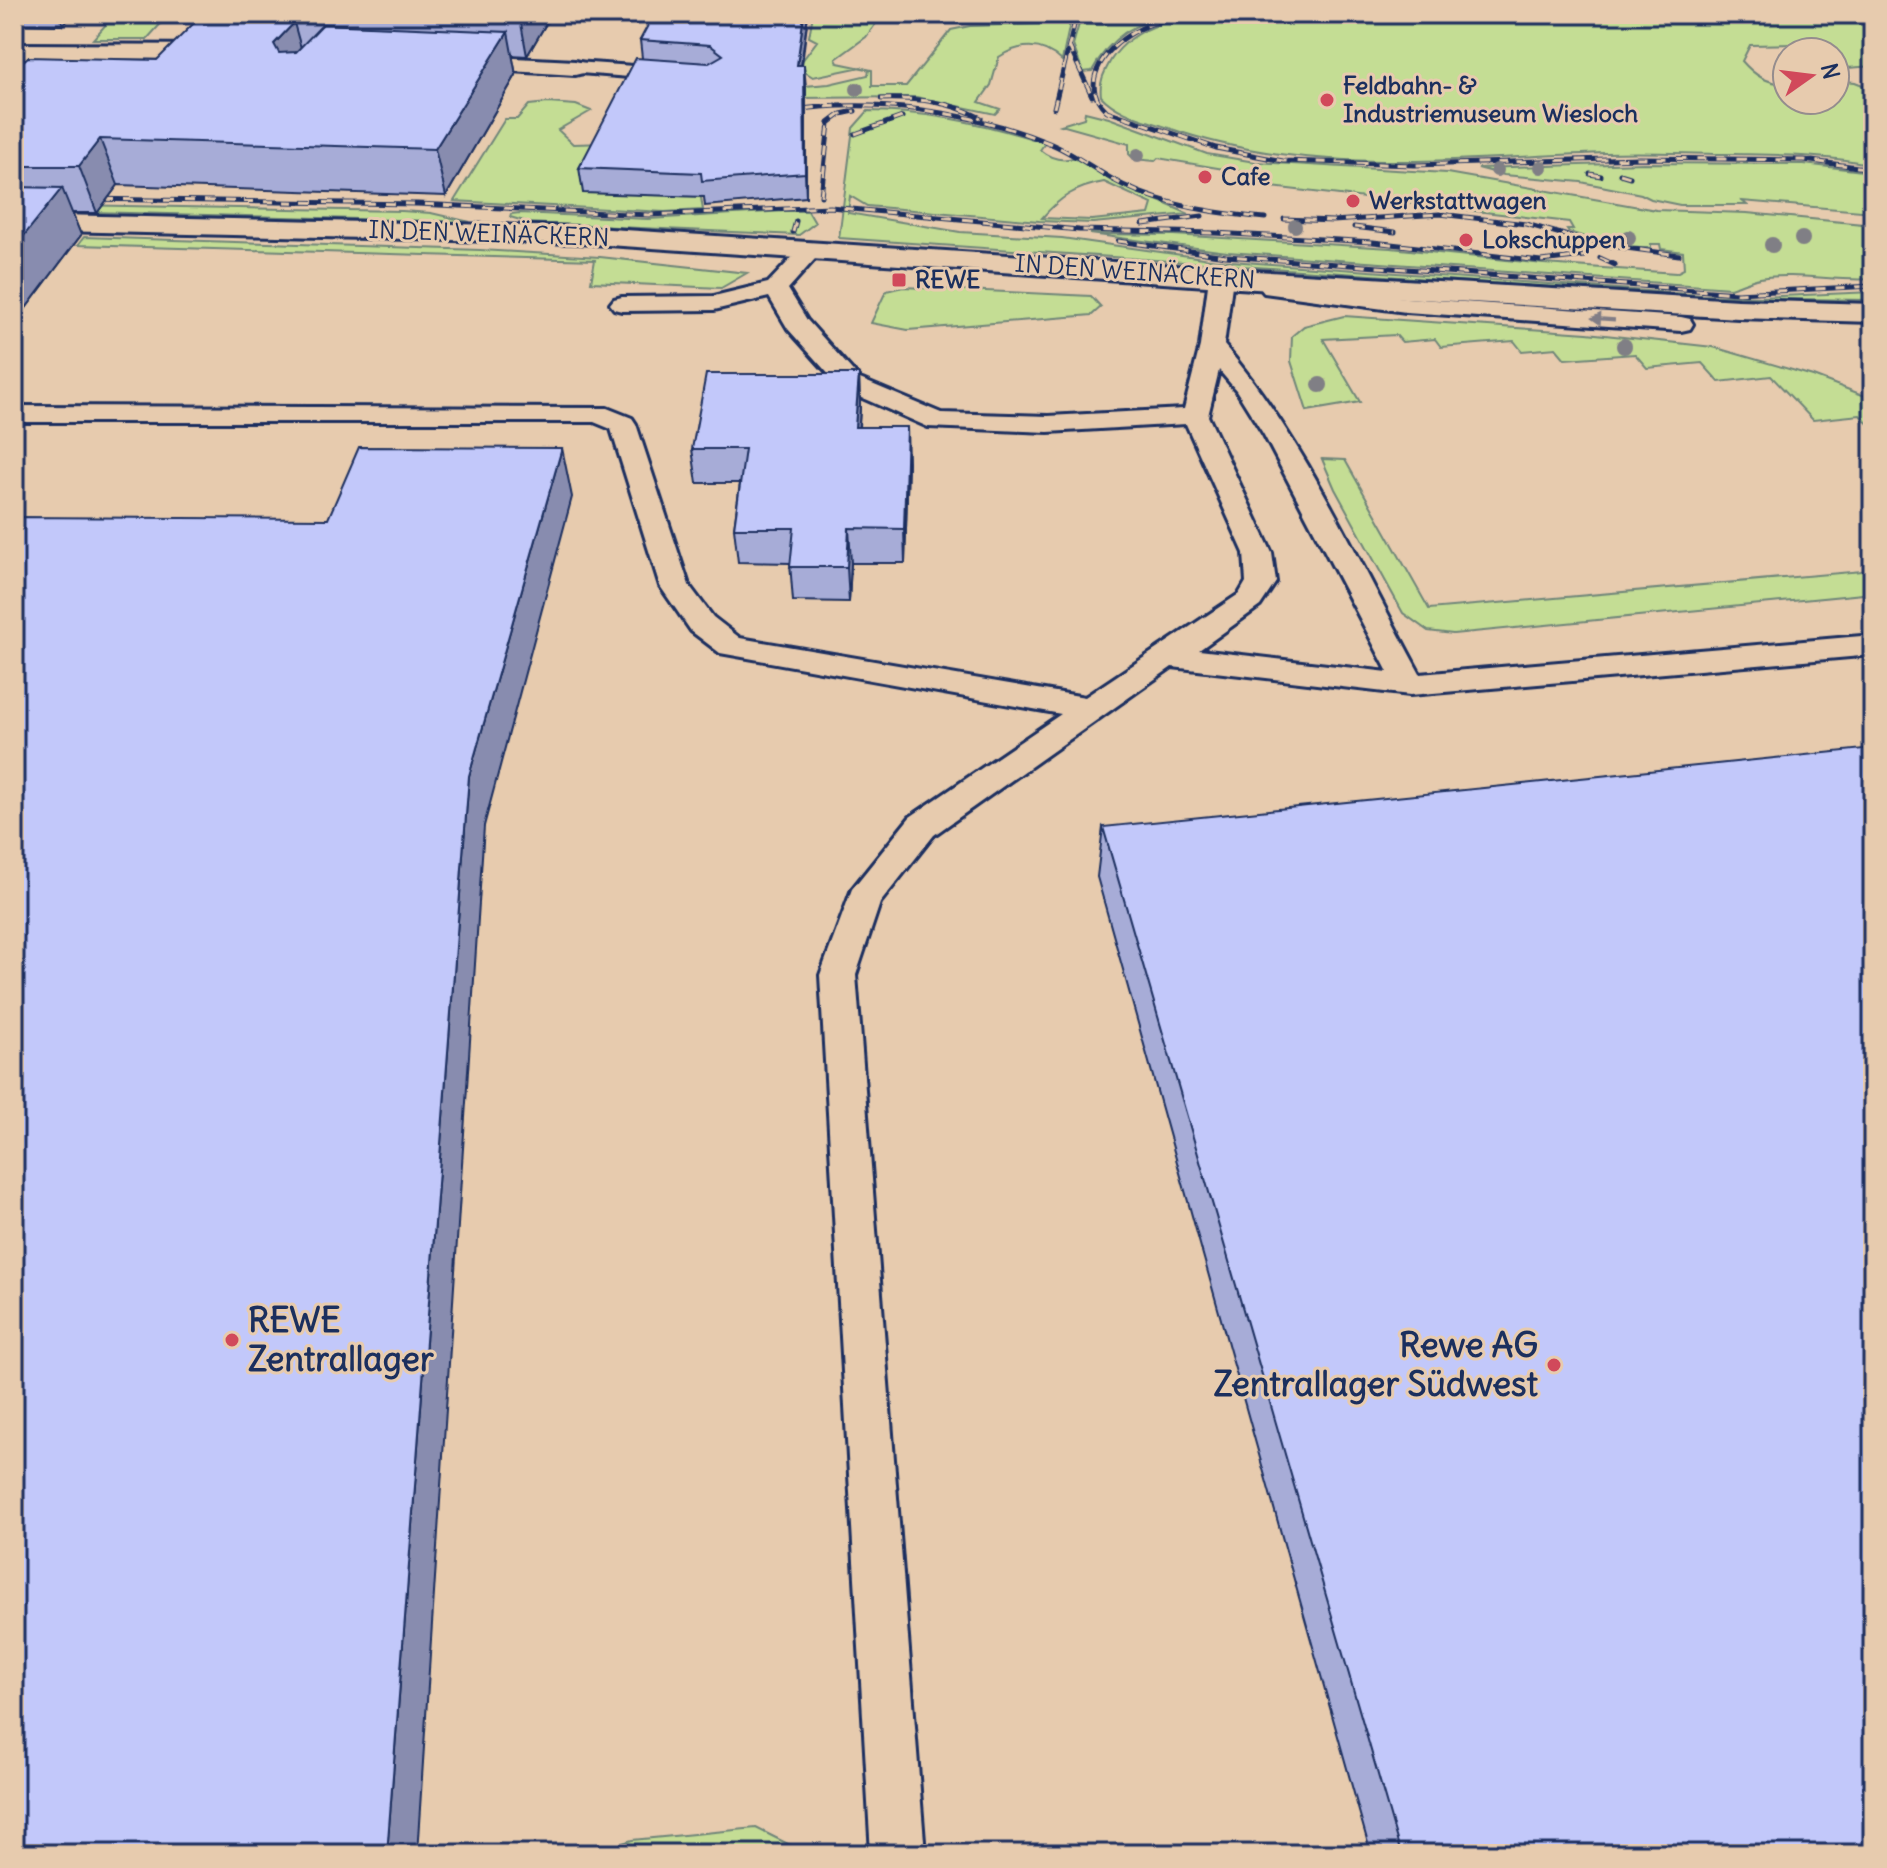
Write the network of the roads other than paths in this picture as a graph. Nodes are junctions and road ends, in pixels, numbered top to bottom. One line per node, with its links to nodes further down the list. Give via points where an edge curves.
1 (14, 51): 2 (street)
2 (254, 53)
3 (437, 61): 4 (street)
4 (575, 68): 5 (lane)
5 (701, 77)
6 (14, 222): 7 (street, IN DEN WEINÄCKERN, via 579,235)
7 (812, 250): 8 (street, IN DEN WEINÄCKERN); 9 (lane)
8 (1220, 281): 11 (street, IN DEN WEINÄCKERN); 12 (lane, one-way to 8, via 1406,305); 13 (lane)
9 (776, 288): 10 (lane, via 714,303); 15 (lane, via 797,324 851,384 937,421 1048,424)
10 (622, 304)
11 (1873, 313)
12 (1681, 324)
13 (1212, 346): 15 (lane); 18 (lane, via 1277,435)
14 (14, 414): 19 (lane, via 598,414 623,424 675,586 702,624 731,646)
15 (1195, 416): 17 (lane, via 1258,553 1261,582 1250,600)
16 (1873, 645): 18 (lane)
17 (1166, 656): 18 (lane); 19 (lane)
18 (1410, 685)
19 (1093, 709): 20 (lane, via 922,826 864,898 838,975)
20 (898, 1854)

